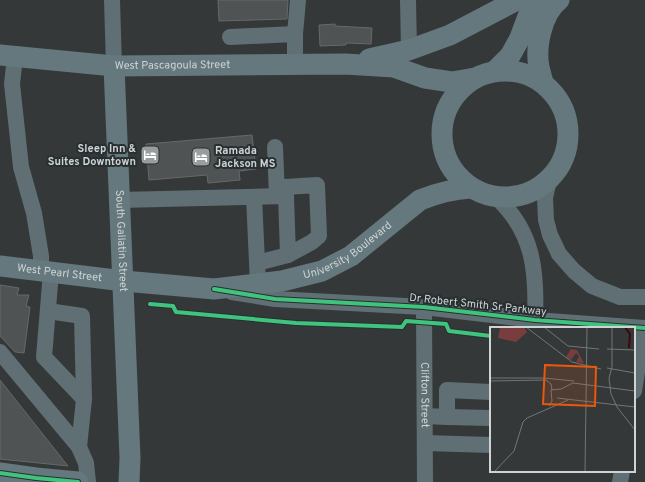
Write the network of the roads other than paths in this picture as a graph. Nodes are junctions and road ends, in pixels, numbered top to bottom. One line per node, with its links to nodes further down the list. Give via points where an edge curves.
1 (112, 0): 13 (street, South Gallatin Street)
2 (298, 0): 7 (street)
3 (408, 0): 9 (street)
4 (517, 0): 9 (main road, West Pascagoula Street, via 450,35)
5 (534, 0): 14 (main road, via 520,38 510,56)
6 (559, 0): 15 (main road, via 550,10 544,24 538,49)
7 (295, 34): 8 (street); 12 (street)
8 (230, 37)
9 (409, 50): 11 (main road, West Pascagoula Street)
10 (7, 56): 13 (main road, West Pascagoula Street); 16 (street, via 12,84)
11 (345, 64): 12 (main road, West Pascagoula Street); 14 (main road, West Pascagoula Street, via 394,67 425,78 452,82)
12 (295, 65): 13 (main road, West Pascagoula Street)
13 (114, 66): 23 (main road, South Gallatin Street)
14 (485, 74): 15 (main road, via 510,70 531,76); 19 (main road, via 464,85 449,104 442,128 445,155 452,169)
15 (543, 83): 18 (main road, via 560,101 567,116 569,135 566,155)
16 (6, 94): 27 (street)
17 (275, 147): 20 (street)
18 (549, 180): 22 (main road, via 531,192 513,197); 31 (street, via 545,198 546,220 559,254 592,286 620,297)
19 (471, 188): 22 (main road); 29 (main road, University Boulevard, via 452,189 420,200 351,256 322,271)
20 (281, 196): 21 (street); 24 (street); 24 (street, via 286,187 317,185 318,236)
21 (254, 197): 23 (street); 25 (street)
22 (496, 197): 34 (street, Dr Robert Smith Sr Parkway, via 508,207 520,225 531,253 536,294)
23 (120, 200): 28 (main road, South Gallatin Street)
24 (288, 255): 25 (street)
25 (257, 263): 29 (street)
26 (0, 266): 27 (main road, West Pearl Street)
27 (46, 272): 28 (main road, West Pearl Street); 33 (street)
28 (124, 281): 30 (main road, West Pearl Street); 51 (main road, South Gallatin Street)
29 (258, 284): 30 (main road, University Boulevard)
30 (214, 289): 32 (street, Dr Robert Smith Sr Parkway, via 275,299)
31 (645, 297)
32 (424, 307): 34 (street, Dr Robert Smith Sr Parkway); 41 (street, Clifton Street)
33 (48, 311): 40 (street, via 44,357); 40 (street, via 82,316)
34 (535, 320): 35 (street, Dr Robert Smith Sr Parkway)
35 (630, 327)
36 (644, 328): 38 (street)
37 (0, 352): 46 (street)
38 (635, 385)
39 (490, 392): 42 (street, via 447,390)
40 (84, 399): 46 (street)
41 (425, 416): 42 (street); 44 (street, Clifton Street)
42 (447, 417): 43 (street)
43 (490, 418)
44 (425, 443): 45 (street); 52 (street, Clifton Street)
45 (490, 445)
46 (79, 447): 50 (street, via 86,463)
47 (622, 472): 53 (street)
48 (0, 473): 49 (main road)
49 (78, 482)
50 (88, 482)
51 (129, 482)
52 (425, 482)
53 (620, 482)

